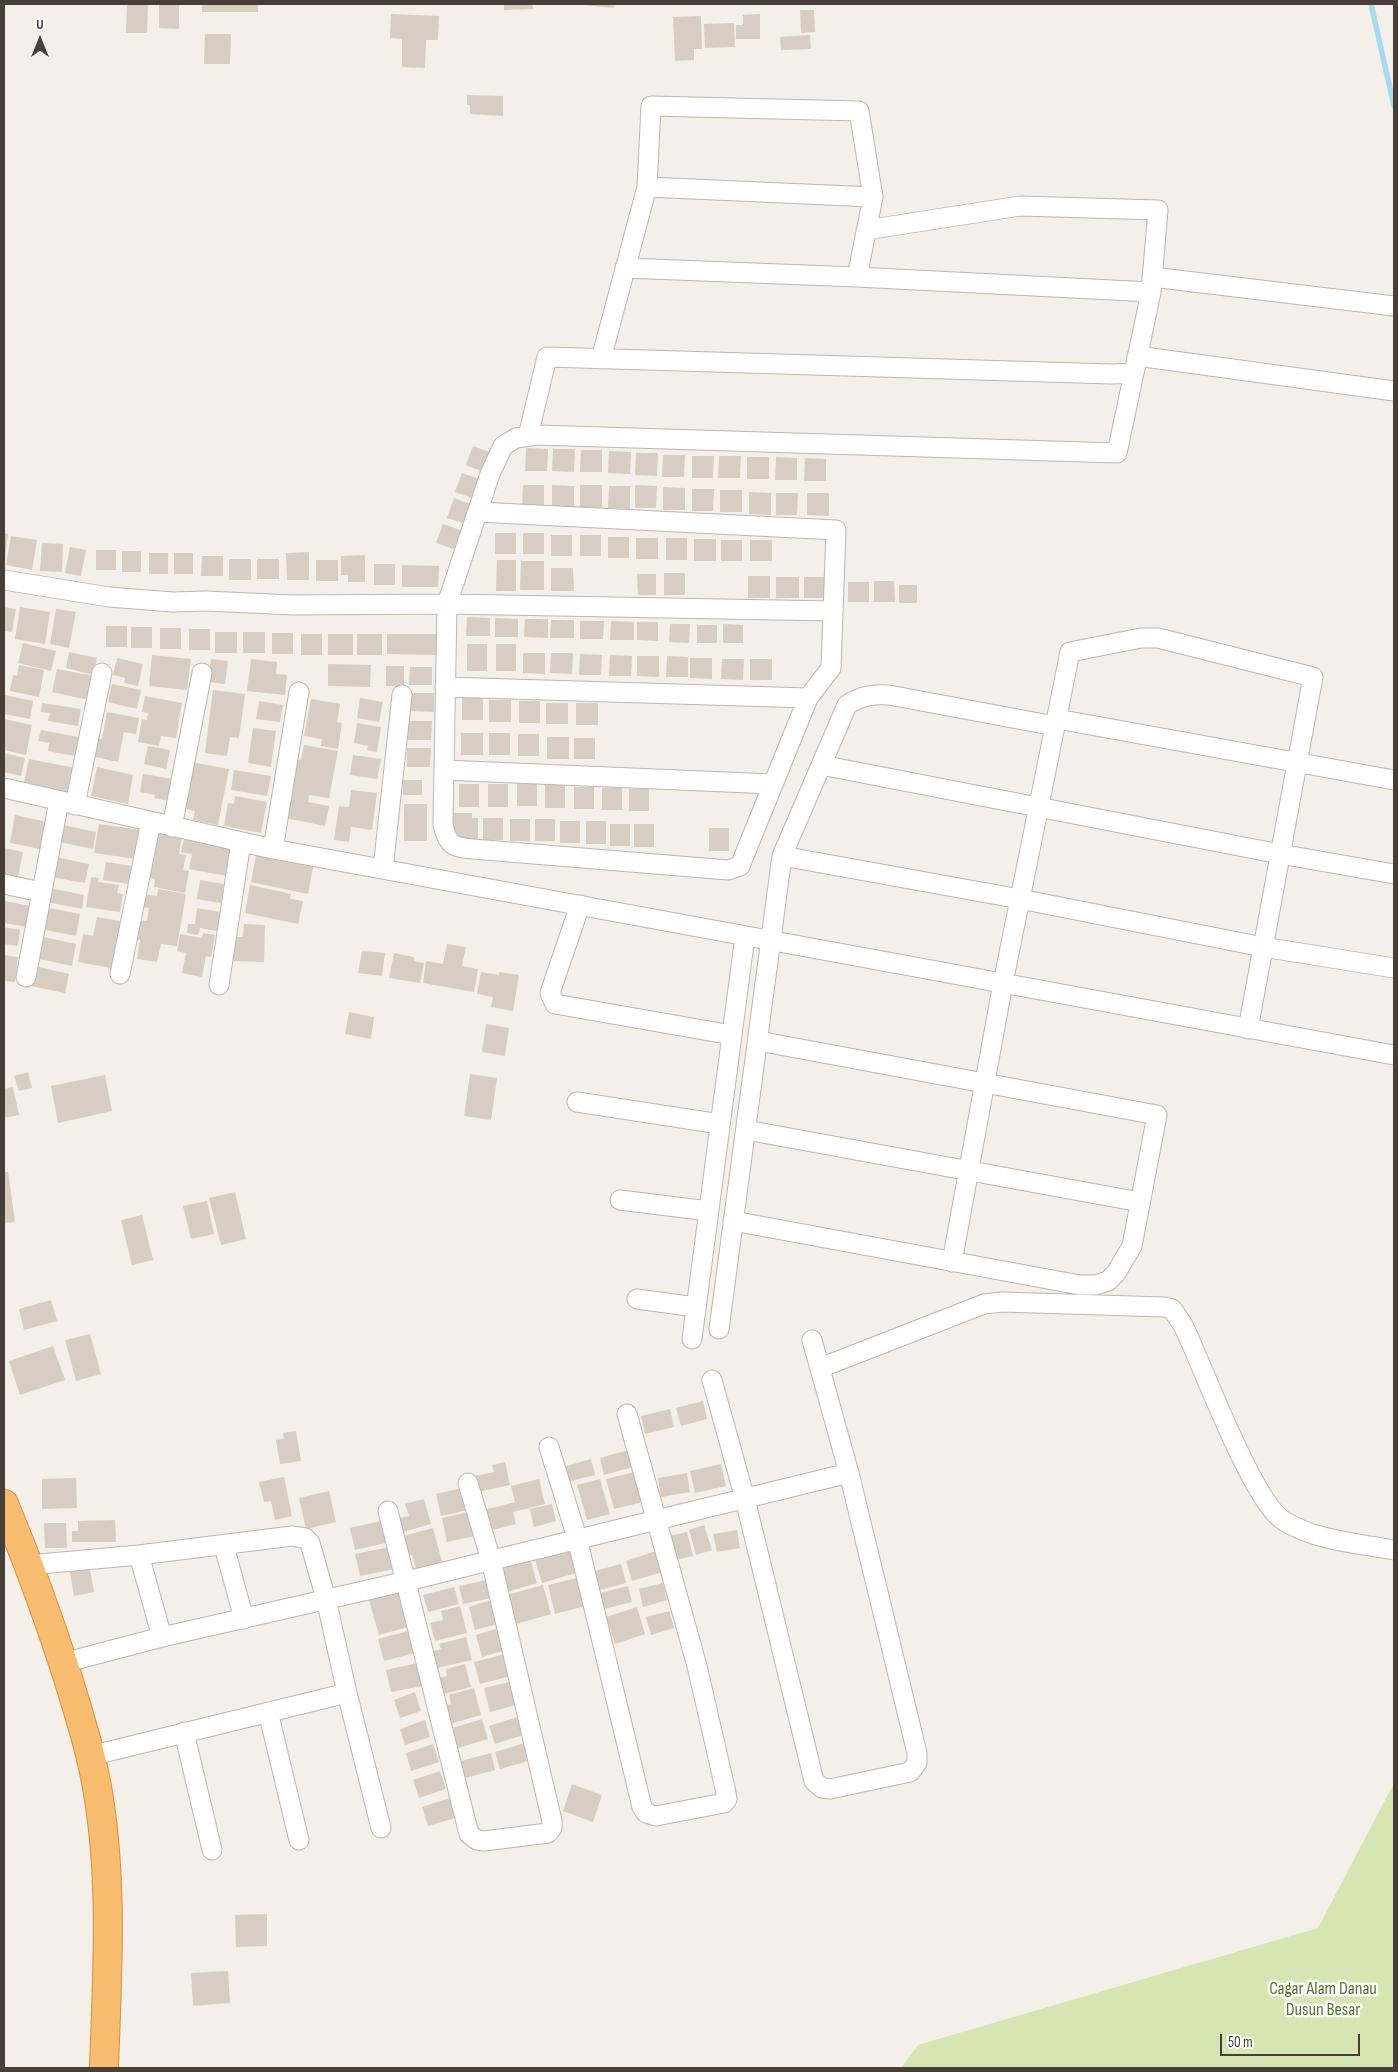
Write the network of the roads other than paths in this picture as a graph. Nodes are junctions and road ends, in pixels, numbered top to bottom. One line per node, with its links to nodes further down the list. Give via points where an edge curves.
1 (647, 187): 2 (street); 2 (street, via 651,106 859,111); 4 (street)
2 (873, 197): 3 (street)
3 (866, 230): 5 (street); 6 (street, via 1020,206 1158,210)
4 (625, 268): 5 (street); 8 (street)
5 (857, 277): 6 (street)
6 (1152, 284): 7 (street); 9 (street)
7 (1394, 306)
8 (600, 359): 9 (street, via 1102,374); 11 (street, via 547,357)
9 (1135, 365): 10 (street); 11 (street, via 1117,453)
10 (1394, 391)
11 (528, 436): 12 (street, via 516,438 503,446)
12 (478, 512): 14 (street); 15 (street, via 836,530)
13 (4, 580): 14 (street, via 152,602)
14 (447, 604): 15 (street); 18 (street)
15 (832, 611): 21 (street, via 831,668)
16 (102, 673): 29 (street)
17 (202, 673): 32 (street)
18 (445, 687): 21 (street); 25 (street)
19 (299, 692): 34 (street)
20 (402, 695): 37 (street)
21 (808, 698): 27 (street)
22 (1056, 722): 23 (street); 23 (street, via 1070,652 1141,638 1158,638 1313,677); 24 (street, via 870,694 847,706); 30 (street)
23 (1298, 762): 26 (street); 35 (street)
24 (821, 765): 30 (street); 36 (street)
25 (444, 770): 27 (street); 27 (street, via 443,825 446,838 455,847 728,870 740,866)
26 (1394, 780)
27 (774, 784)
28 (4, 788): 29 (street)
29 (67, 803): 31 (street); 40 (street)
30 (1039, 806): 35 (street); 41 (street)
31 (152, 822): 32 (street); 47 (street)
32 (172, 827): 33 (street)
33 (241, 842): 34 (street); 50 (street)
34 (273, 849): 37 (street)
35 (1280, 854): 38 (street); 45 (street)
36 (782, 856): 41 (street); 44 (street)
37 (383, 869): 42 (street)
38 (1394, 874)
39 (4, 884): 40 (street)
40 (41, 892): 48 (street)
41 (1020, 899): 45 (street); 49 (street)
42 (580, 905): 43 (street); 52 (street, via 550,993 555,1004)
43 (745, 936): 44 (street); 52 (street)
44 (771, 940): 49 (street); 53 (street)
45 (1263, 947): 46 (street); 51 (street)
46 (1394, 968)
47 (120, 974)
48 (26, 977)
49 (1003, 983): 51 (street); 55 (street)
50 (219, 985)
51 (1248, 1029): 54 (street)
52 (732, 1035): 57 (street)
53 (758, 1041): 55 (street); 58 (street)
54 (1394, 1055)
55 (986, 1083): 59 (street); 61 (street, via 1157,1115)
56 (577, 1102): 57 (street)
57 (720, 1124): 62 (street)
58 (746, 1130): 59 (street); 63 (street)
59 (969, 1170): 61 (street); 64 (street)
60 (620, 1200): 62 (street)
61 (1140, 1202): 64 (street, via 1132,1246 1116,1273 1096,1286)
62 (709, 1211): 66 (street)
63 (734, 1221): 64 (street); 67 (street)
64 (952, 1262)
65 (637, 1299): 66 (street)
66 (696, 1307): 68 (street)
67 (719, 1329)
68 (692, 1339)
69 (812, 1340): 70 (street)
70 (820, 1368): 74 (street); 82 (street, via 984,1304 1123,1305 1172,1309 1184,1325 1233,1437 1272,1510 1282,1520 1314,1536)
71 (712, 1380): 76 (street)
72 (628, 1414): 79 (street)
73 (549, 1448): 80 (street)
74 (849, 1473): 76 (street); 76 (street, via 917,1753 916,1766 905,1774 830,1789 822,1788 814,1781)
75 (468, 1483): 84 (street)
76 (745, 1499): 79 (street)
77 (388, 1511): 86 (street)
78 (6, 1514): 85 (highway)
79 (656, 1520): 80 (street); 80 (street, via 697,1666 725,1788 727,1798 718,1805 656,1816 646,1813 642,1807)
80 (577, 1538): 84 (street)
81 (224, 1546): 83 (street); 87 (street, via 292,1536 305,1538 310,1543); 88 (street)
82 (1394, 1550)
83 (139, 1555): 85 (street); 89 (street)
84 (491, 1560): 86 (street); 86 (street, via 552,1821 548,1833 484,1841 469,1834)
85 (29, 1565): 90 (highway)
86 (406, 1581): 87 (street)
87 (326, 1599): 88 (street); 91 (street)
88 (244, 1619): 89 (street)
89 (162, 1637): 90 (street)
90 (62, 1663): 94 (highway)
91 (347, 1693): 92 (street); 95 (street)
92 (268, 1712): 93 (street); 96 (street)
93 (184, 1732): 94 (street); 97 (street)
94 (90, 1756): 98 (highway, via 99,1798 108,1886)
95 (381, 1828)
96 (299, 1840)
97 (212, 1850)
98 (104, 2068)

